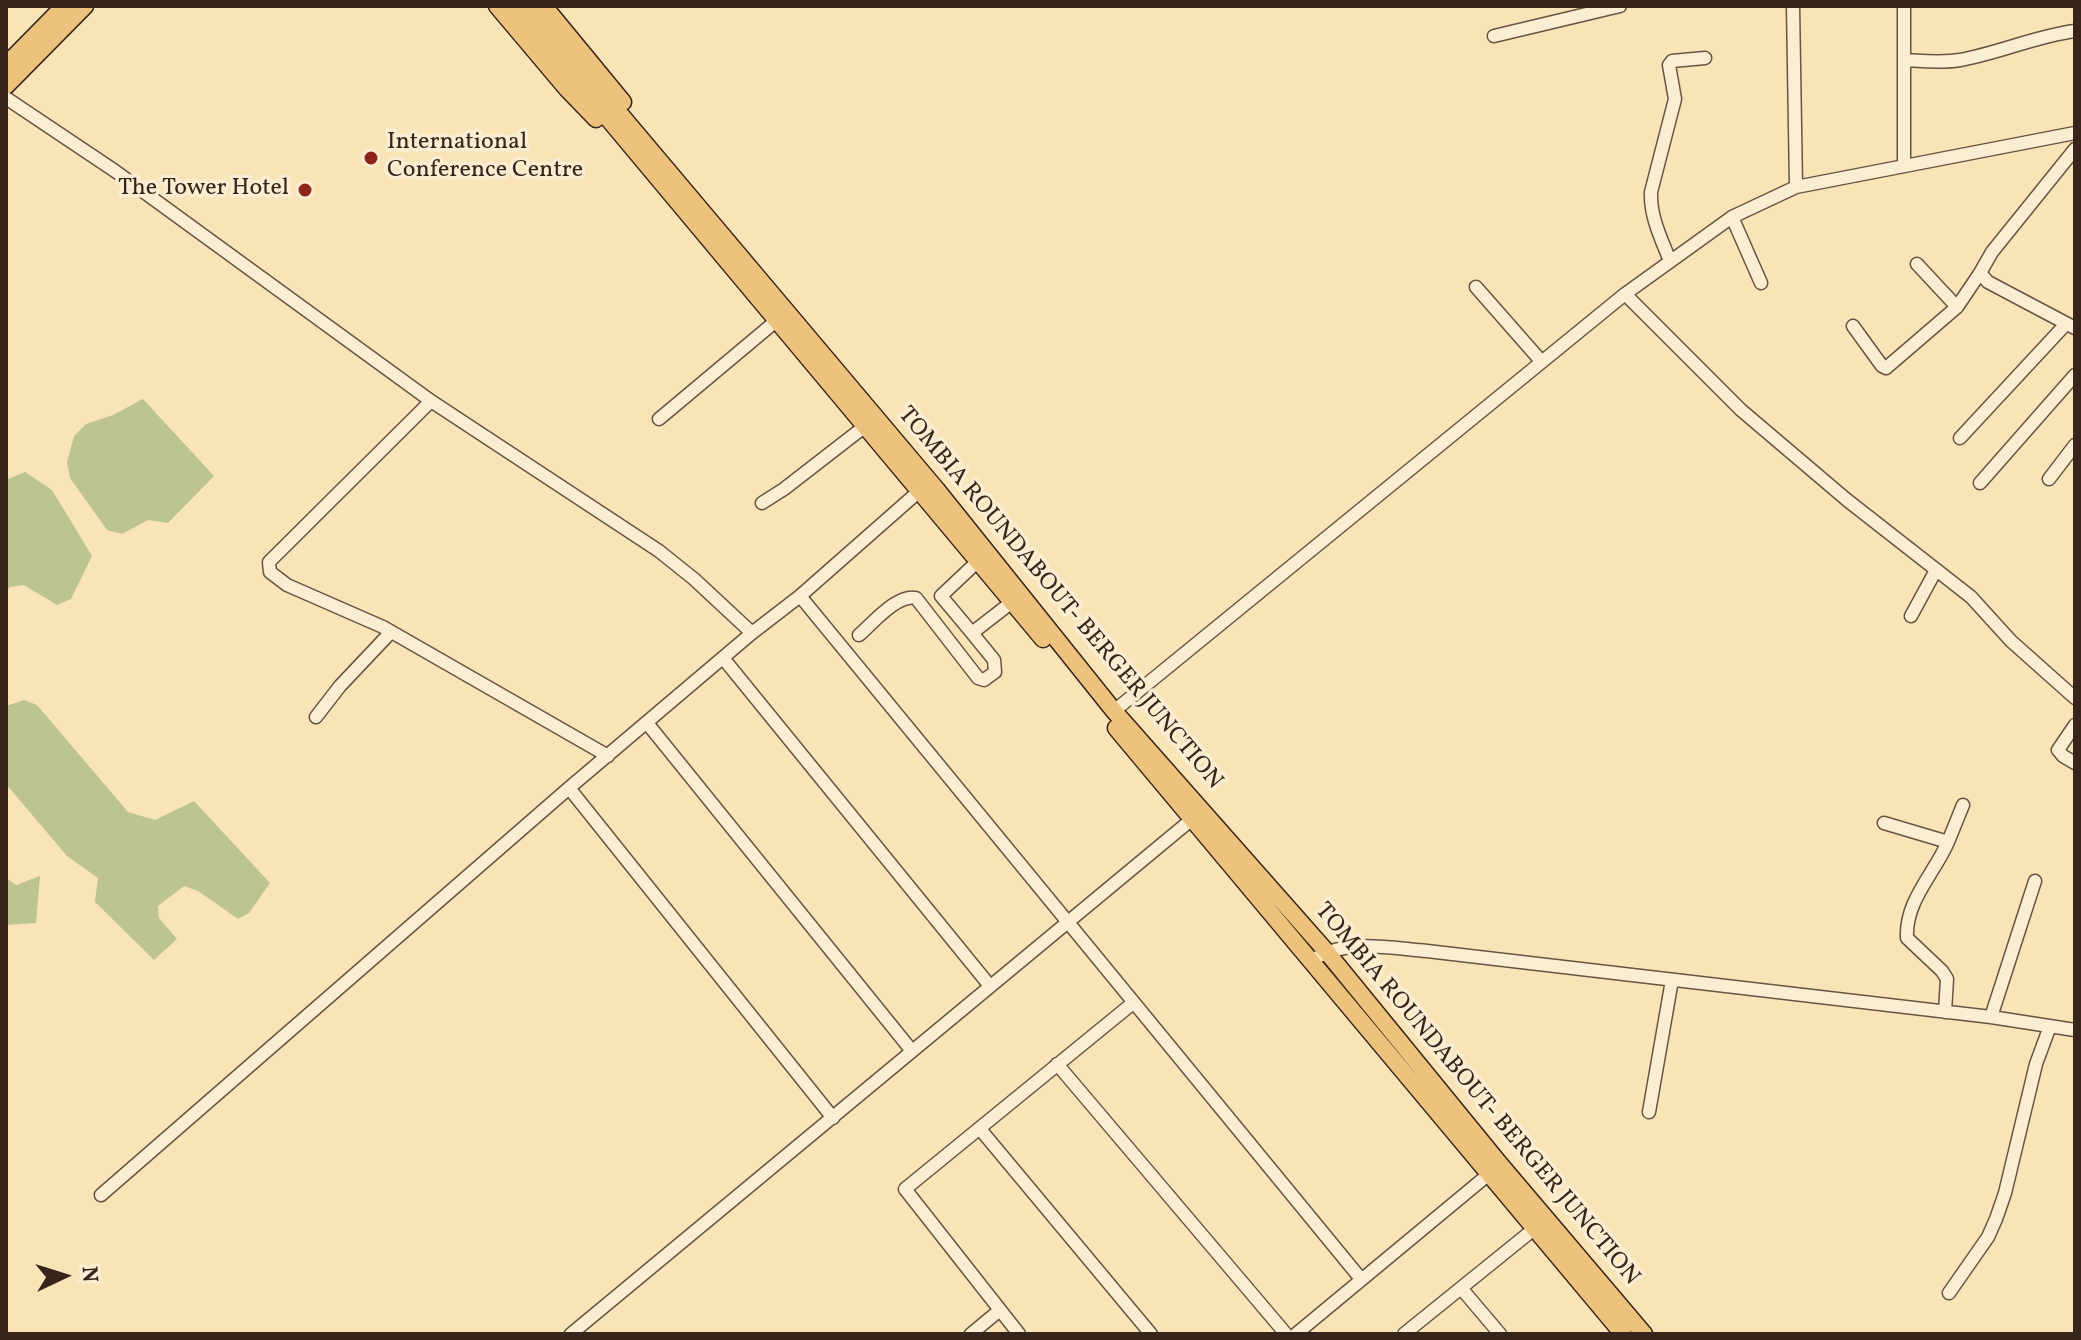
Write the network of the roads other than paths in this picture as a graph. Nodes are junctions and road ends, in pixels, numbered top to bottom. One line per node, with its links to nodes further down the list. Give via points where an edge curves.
1 (64, 6): 13 (main road)
2 (85, 6): 14 (main road)
3 (497, 6): 17 (main road, via 588,112)
4 (544, 6): 20 (main road, via 643,128)
5 (1620, 6): 10 (street)
6 (1793, 6): 21 (street)
7 (1904, 6): 12 (street)
8 (523, 8): 17 (main road, TOMBIA ROUNDABOUT- BERGER JUNCTION); 20 (main road, TOMBIA ROUNDABOUT- BERGER JUNCTION)
9 (2075, 31): 12 (street, via 1963,59)
10 (1494, 36)
11 (1705, 58): 23 (street, via 1669,65 1675,99 1650,203)
12 (1904, 60): 19 (street)
13 (6, 65)
14 (6, 86)
15 (6, 98): 35 (street)
16 (2075, 133): 19 (street)
17 (628, 143): 30 (main road, TOMBIA ROUNDABOUT- BERGER JUNCTION)
18 (2075, 149): 25 (street)
19 (1904, 166): 21 (street)
20 (677, 182): 42 (main road, TOMBIA ROUNDABOUT- BERGER JUNCTION)
21 (1796, 187): 22 (street)
22 (1732, 217): 23 (street); 26 (street)
23 (1670, 261): 28 (street)
24 (1917, 264): 29 (street)
25 (1980, 273): 29 (street); 32 (street)
26 (1761, 283)
27 (1476, 287): 33 (street)
28 (1625, 294): 33 (street); 45 (street, via 1741,410)
29 (1957, 307): 31 (street, via 1886,368)
30 (776, 321): 36 (street); 37 (main road, TOMBIA ROUNDABOUT- BERGER JUNCTION)
31 (1853, 326)
32 (2070, 326): 38 (street)
33 (1541, 361): 57 (street)
34 (2075, 375): 41 (street)
35 (431, 401): 51 (street, via 269,562 270,572 287,585); 52 (street, via 659,551)
36 (659, 419)
37 (864, 427): 42 (main road, TOMBIA ROUNDABOUT- BERGER JUNCTION); 43 (street)
38 (1960, 438)
39 (2075, 445): 40 (street)
40 (2049, 479)
41 (1980, 483)
42 (924, 487): 44 (main road, TOMBIA ROUNDABOUT- BERGER JUNCTION); 46 (street); 57 (main road, TOMBIA ROUNDABOUT- BERGER JUNCTION)
43 (762, 503)
44 (977, 562): 47 (street); 49 (main road, TOMBIA ROUNDABOUT- BERGER JUNCTION)
45 (1936, 570): 50 (street); 56 (street)
46 (800, 596): 52 (street); 69 (street)
47 (941, 596): 48 (street); 53 (street)
48 (916, 598): 53 (street, via 984,680 995,672 995,663); 54 (street, via 902,599)
49 (1012, 602): 53 (street); 65 (main road, TOMBIA ROUNDABOUT- BERGER JUNCTION)
50 (1911, 616)
51 (391, 632): 58 (street); 61 (street)
52 (752, 633): 55 (street)
53 (972, 633)
54 (859, 635)
55 (723, 658): 59 (street); 73 (street)
56 (2075, 698)
57 (1114, 711): 70 (main road, TOMBIA ROUNDABOUT- BERGER JUNCTION)
58 (316, 717)
59 (647, 723): 61 (street); 79 (street)
60 (2075, 725): 62 (street, via 2058,750)
61 (608, 756): 63 (street)
62 (2075, 763)
63 (569, 788): 82 (street); 85 (street)
64 (1963, 805): 67 (street)
65 (1191, 820): 69 (street); 71 (main road, TOMBIA ROUNDABOUT- BERGER JUNCTION)
66 (1884, 823): 67 (street)
67 (1948, 842): 75 (street, via 1920,888 1907,928 1907,938 1947,979)
68 (2035, 881): 76 (street)
69 (1067, 920): 73 (street); 74 (street)
70 (1326, 951): 71 (street); 72 (street, via 1353,946 1427,951); 100 (main road, TOMBIA ROUNDABOUT- BERGER JUNCTION)
71 (1311, 961): 84 (main road, TOMBIA ROUNDABOUT- BERGER JUNCTION)
72 (1672, 980): 75 (street); 81 (street)
73 (990, 986): 79 (street)
74 (1133, 1003): 80 (street); 87 (street)
75 (1945, 1012): 76 (street)
76 (1991, 1017): 77 (street)
77 (2050, 1026): 78 (street); 89 (street, via 1996,1219)
78 (2075, 1030)
79 (912, 1051): 82 (street)
80 (1057, 1064): 83 (street); 95 (street)
81 (1649, 1112)
82 (833, 1118): 91 (street)
83 (980, 1129): 90 (street, via 905,1189); 94 (street)
84 (1489, 1174): 86 (main road, TOMBIA ROUNDABOUT- BERGER JUNCTION); 87 (street)
85 (101, 1195)
86 (1534, 1229): 88 (street); 99 (main road, TOMBIA ROUNDABOUT- BERGER JUNCTION)
87 (1361, 1279): 96 (street)
88 (1461, 1288): 97 (street); 98 (street)
89 (1949, 1293)
90 (1000, 1310): 92 (street); 93 (street)
91 (571, 1334)
92 (971, 1334)
93 (1019, 1334)
94 (1151, 1334)
95 (1286, 1334)
96 (1296, 1334)
97 (1404, 1334)
98 (1500, 1334)
99 (1623, 1334)
100 (1644, 1334)

